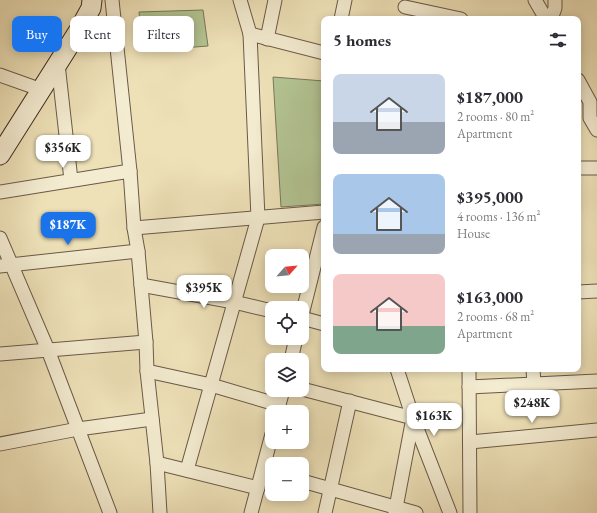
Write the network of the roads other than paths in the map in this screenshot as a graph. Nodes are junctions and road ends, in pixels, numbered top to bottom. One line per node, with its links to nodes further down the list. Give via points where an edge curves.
1 (92, 0): 16 (street, via 91,8)
2 (112, 0): 26 (street)
3 (240, 0): 13 (street)
4 (275, 0): 14 (street)
5 (345, 0): 9 (street)
6 (535, 0): 11 (street)
7 (555, 0): 12 (street)
8 (405, 9): 10 (street)
9 (342, 16)
10 (444, 16)
11 (544, 16)
12 (553, 16)
13 (250, 34): 14 (street); 30 (street)
14 (267, 39): 15 (street)
15 (321, 52)
16 (58, 64): 19 (street); 27 (street)
17 (0, 75): 19 (street)
18 (581, 85): 20 (street)
19 (42, 90): 23 (street)
20 (593, 105): 21 (street)
21 (588, 117): 22 (street)
22 (597, 130)
23 (3, 145)
24 (581, 168): 25 (street)
25 (597, 168)
26 (130, 172): 27 (street); 31 (street)
27 (71, 180): 28 (street)
28 (0, 192)
29 (321, 212): 30 (street)
30 (258, 218): 31 (street); 40 (street)
31 (134, 228): 34 (street)
32 (0, 238): 35 (street)
33 (321, 248): 39 (street)
34 (138, 251): 35 (street); 36 (street)
35 (6, 265): 45 (street)
36 (141, 285): 40 (street); 44 (street)
37 (597, 291): 38 (street)
38 (581, 292)
39 (306, 301)
40 (234, 302): 41 (street); 53 (street)
41 (265, 309)
42 (309, 320): 43 (street)
43 (321, 323)
44 (146, 342): 45 (street); 47 (street)
45 (48, 350): 46 (street); 60 (street)
46 (0, 354)
47 (147, 371): 53 (street); 59 (street)
48 (398, 372): 58 (street)
49 (469, 372): 54 (street)
50 (533, 372): 52 (street)
51 (597, 381): 52 (street)
52 (534, 384): 54 (street)
53 (212, 385): 57 (street); 65 (street)
54 (469, 387): 62 (street)
55 (309, 391): 56 (street)
56 (350, 401): 58 (street); 69 (street)
57 (269, 405)
58 (414, 418): 70 (street); 76 (street)
59 (152, 419): 60 (street); 64 (street)
60 (78, 429): 63 (street); 71 (street)
61 (597, 430): 62 (street)
62 (470, 442): 77 (street)
63 (0, 444)
64 (157, 463): 65 (street); 72 (street)
65 (187, 470): 68 (street)
66 (265, 476): 68 (street)
67 (309, 483): 69 (street)
68 (258, 488): 73 (street)
69 (331, 489): 70 (street); 74 (street)
70 (395, 510): 75 (street)
71 (110, 513)
72 (160, 513)
73 (251, 513)
74 (325, 513)
75 (416, 513)
76 (450, 513)
77 (470, 513)

